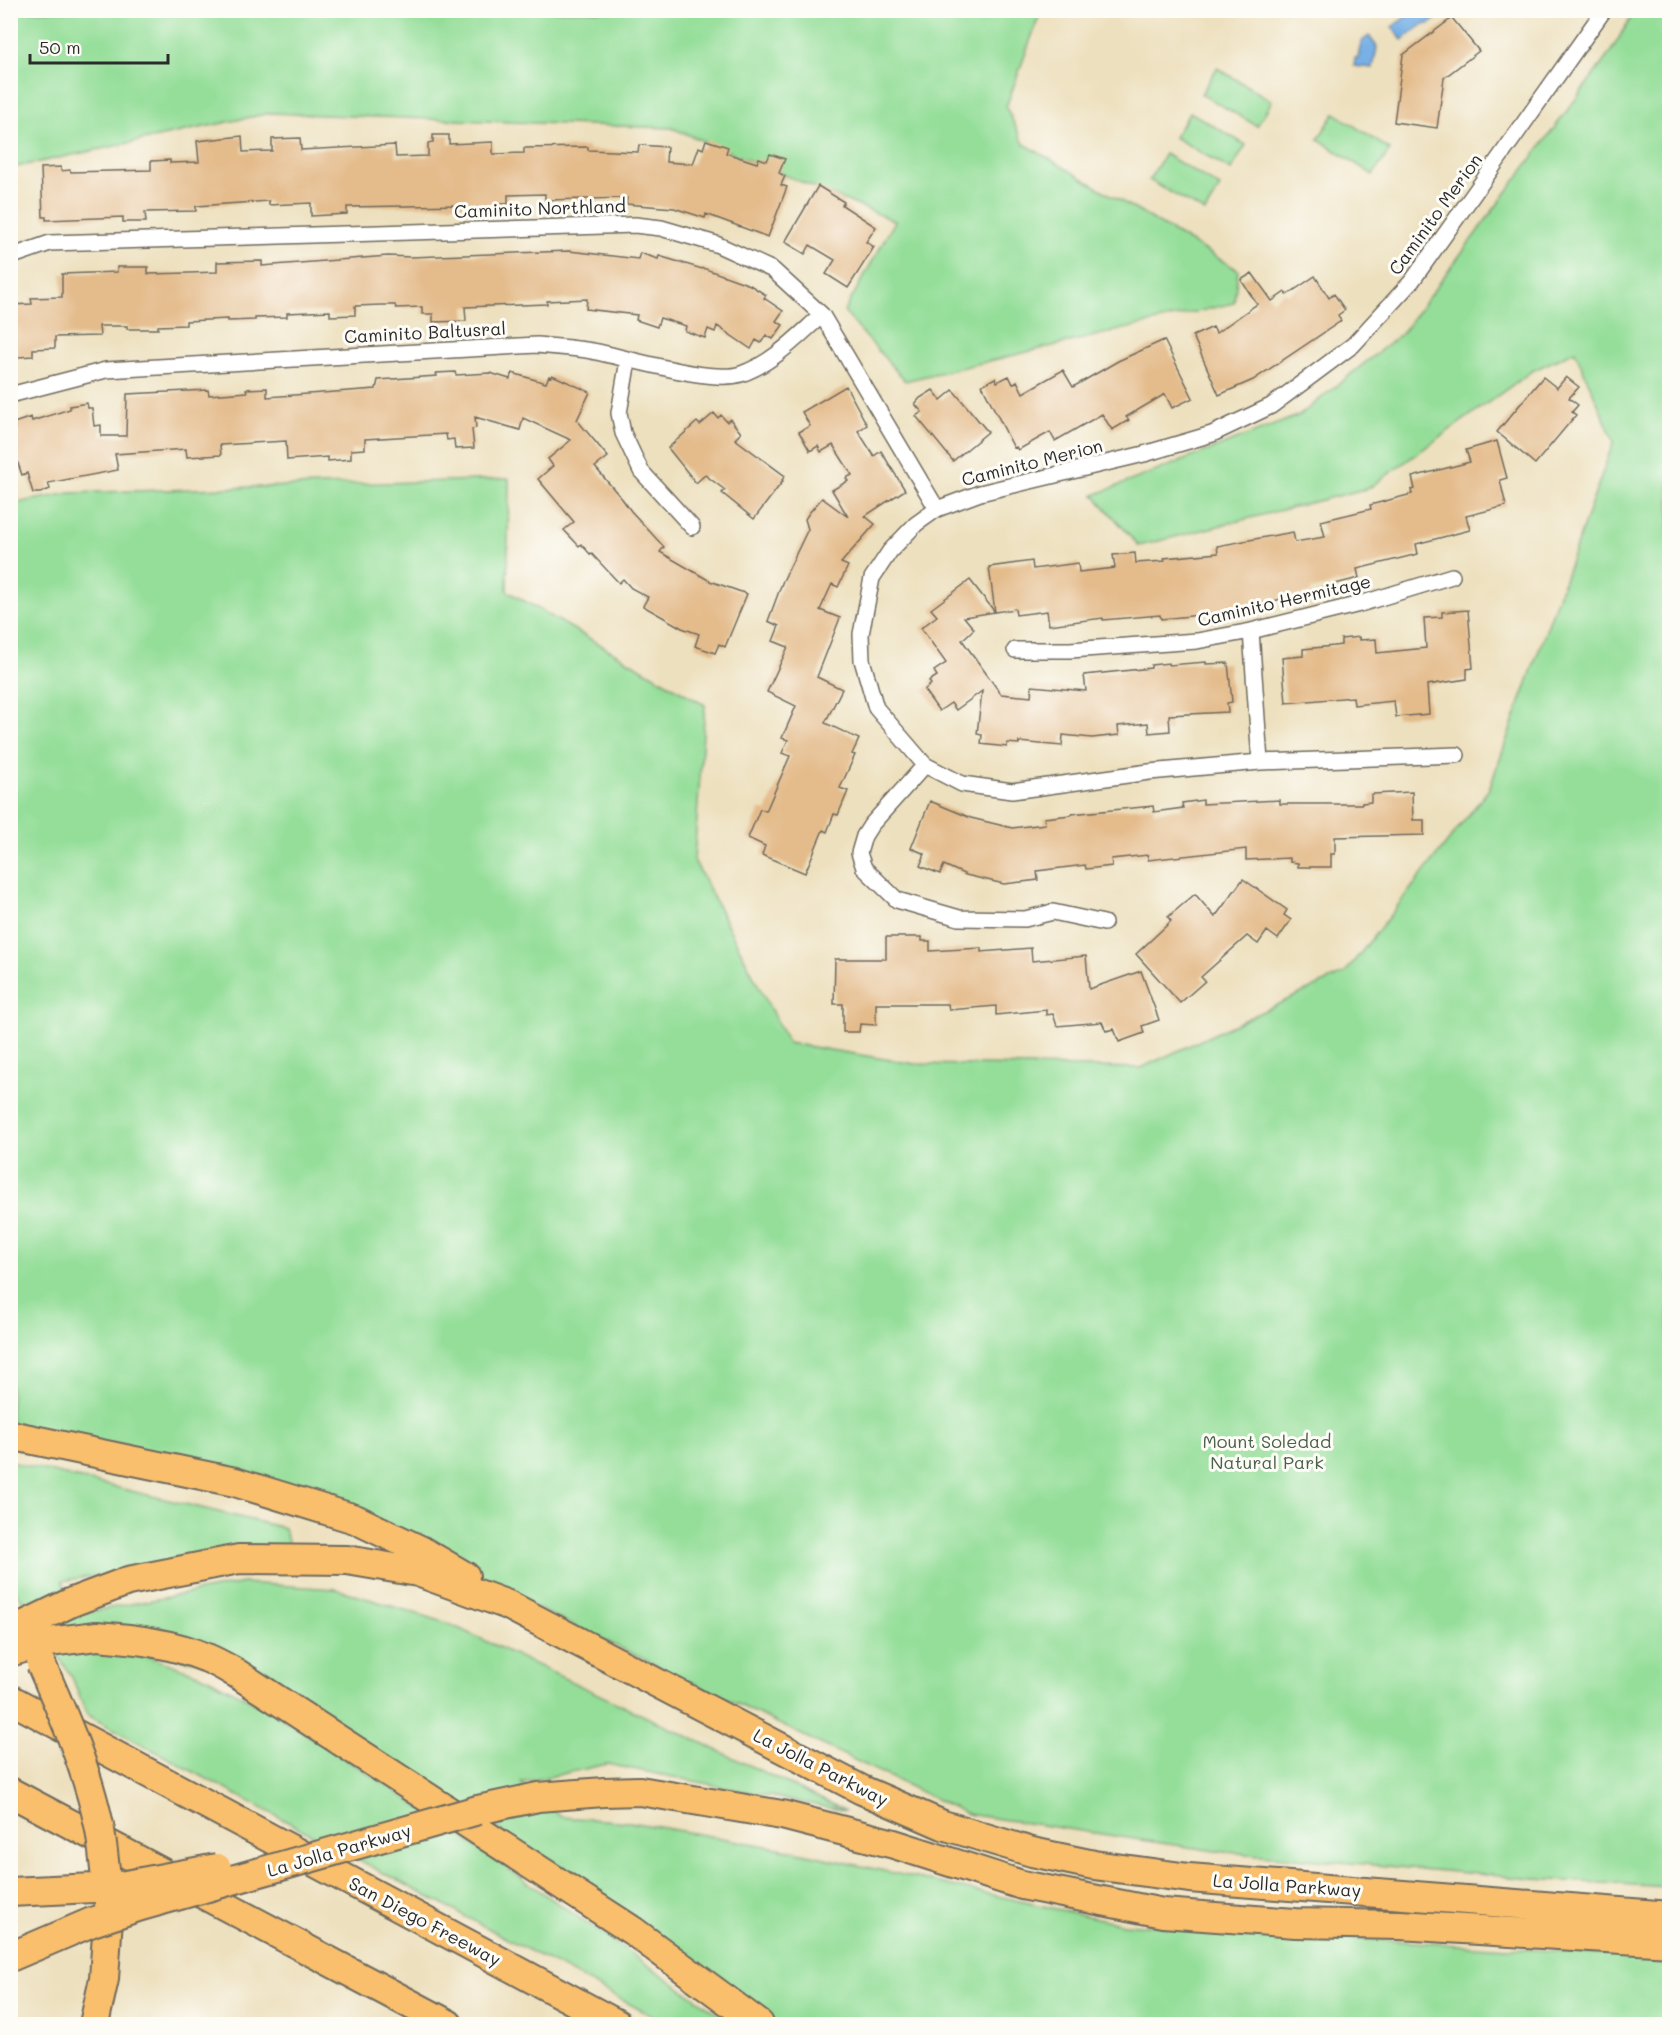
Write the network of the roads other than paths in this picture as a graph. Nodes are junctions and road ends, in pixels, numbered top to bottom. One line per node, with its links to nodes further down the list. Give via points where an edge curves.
1 (1604, 10): 6 (street, Caminito Merion, via 1413,281 1353,345 1271,406 1212,434 980,493)
2 (10, 257): 3 (street, Caminito Northland, via 50,243 635,225 661,228 716,244 773,270)
3 (822, 315): 4 (street, Caminito Baltusral, via 772,358 739,375 712,376); 6 (street, Caminito Northland)
4 (628, 360): 5 (street, Caminito Baltusral, via 591,351 525,345 106,370); 7 (street, via 619,413 623,433 641,471)
5 (10, 395)
6 (937, 510): 13 (street, Caminito Merion, via 916,524 890,551 872,578 861,634 862,660 876,708)
7 (692, 527)
8 (1452, 576): 9 (street, Caminito Hermitage)
9 (1251, 631): 10 (street, Caminito Hermitage, via 1197,641); 12 (street)
10 (1015, 650)
11 (1457, 755): 12 (street, Caminito Merion)
12 (1260, 762): 13 (street, Caminito Merion, via 1012,790 962,783)
13 (925, 765): 14 (street, via 871,825 859,853 864,868 897,900 959,918 1025,919 1053,912)
14 (1104, 923)
15 (10, 1435): 18 (highway, via 235,1482 356,1519 422,1551)
16 (10, 1625): 27 (highway, bridge, via 41,1664 85,1776 99,1825 108,1903 104,1978)
17 (10, 1632): 18 (highway, La Jolla Parkway, bridge, via 128,1581 239,1559 347,1560 418,1572 508,1605)
18 (567, 1637): 24 (highway, La Jolla Parkway, via 862,1790 943,1825 1032,1852 1189,1878)
19 (10, 1652): 30 (highway, bridge, via 41,1643 97,1636 147,1641 208,1658 633,1931)
20 (10, 1698): 29 (highway, San Diego Freeway)
21 (10, 1792): 28 (highway)
22 (384, 1837): 23 (highway, bridge, via 115,1887); 25 (highway, La Jolla Parkway, bridge, via 538,1797 640,1791 782,1815 894,1844 1022,1885 1163,1913); 26 (highway, La Jolla Parkway, bridge, via 141,1906)
23 (10, 1892)
24 (1670, 1916)
25 (1670, 1942)
26 (10, 1957)
27 (94, 2025)
28 (448, 2025)
29 (617, 2025)
30 (759, 2025)

